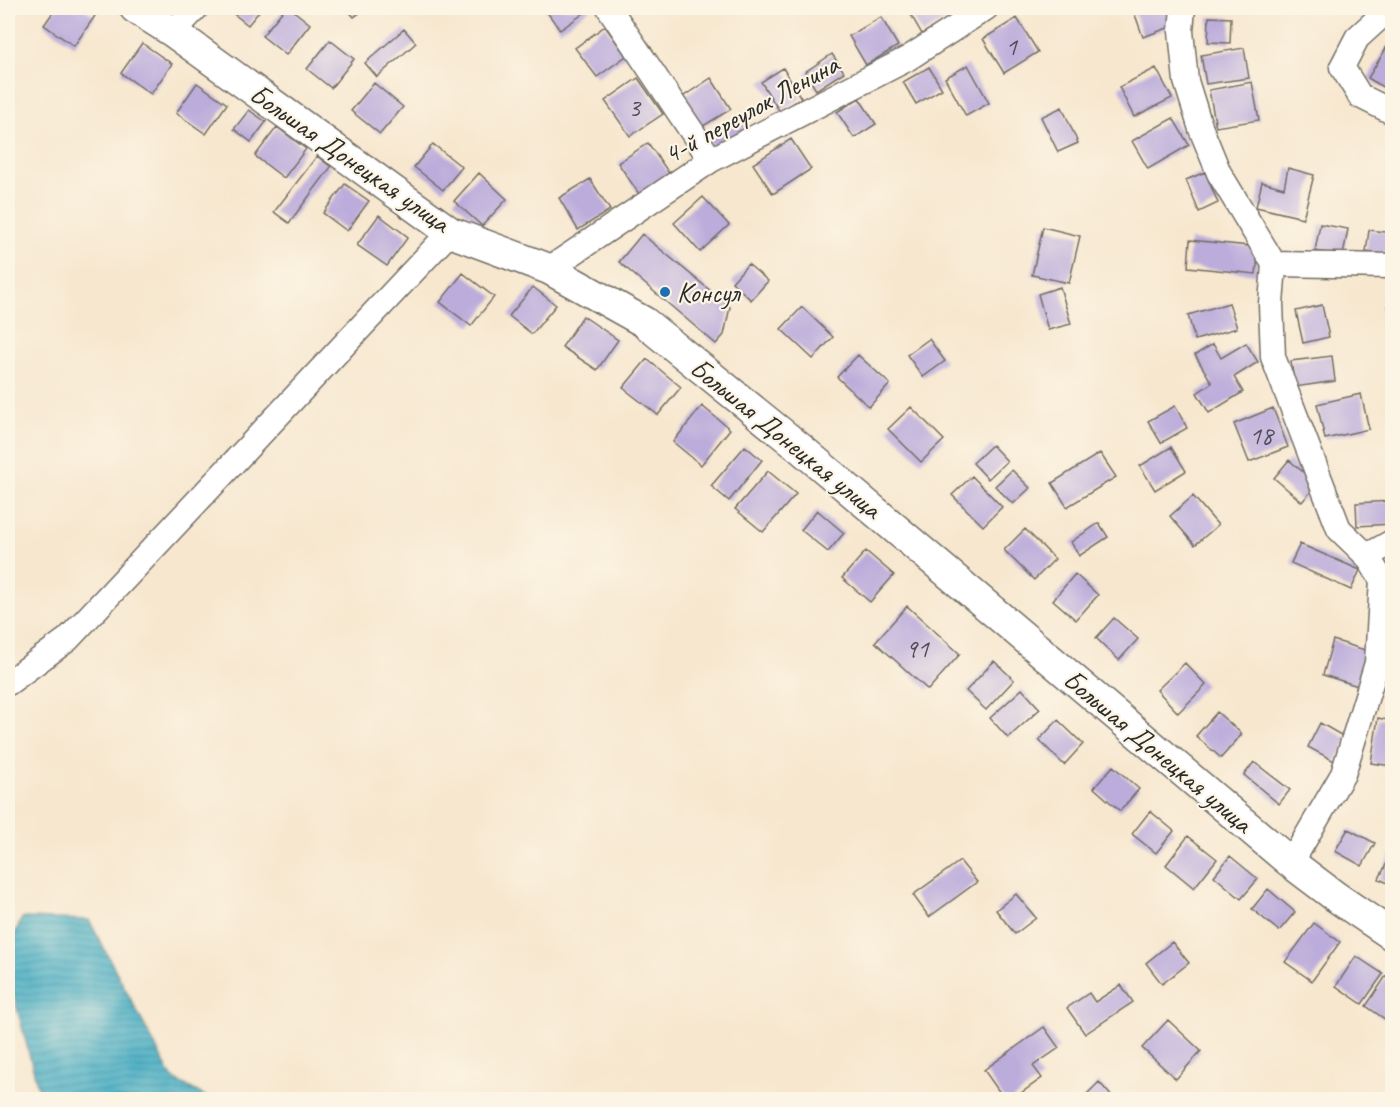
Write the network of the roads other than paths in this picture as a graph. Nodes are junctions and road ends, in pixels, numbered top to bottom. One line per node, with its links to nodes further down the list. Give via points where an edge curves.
1 (135, 8): 7 (street, Большая Донецкая улица)
2 (196, 8): 7 (street)
3 (609, 8): 9 (street)
4 (986, 8): 9 (street, 4-й переулок Ленина, via 907,59)
5 (1183, 8): 11 (street, via 1186,81 1201,129 1219,173)
6 (1390, 8): 8 (street, via 1357,38 1342,67 1360,96)
7 (173, 32): 10 (street, Большая Донецкая улица)
8 (1392, 112)
9 (711, 160): 13 (street, 4-й переулок Ленина)
10 (450, 232): 13 (street, Большая Донецкая улица); 16 (street, via 68,639)
11 (1274, 264): 12 (street); 15 (street, via 1273,357 1339,529)
12 (1392, 267)
13 (549, 269): 17 (street, Большая Донецкая улица, via 644,322 800,448)
14 (1392, 542): 15 (street)
15 (1367, 556): 17 (street, via 1382,580 1377,663 1343,774)
16 (8, 683)
17 (1291, 863): 18 (street, Большая Донецкая улица)
18 (1392, 935)

